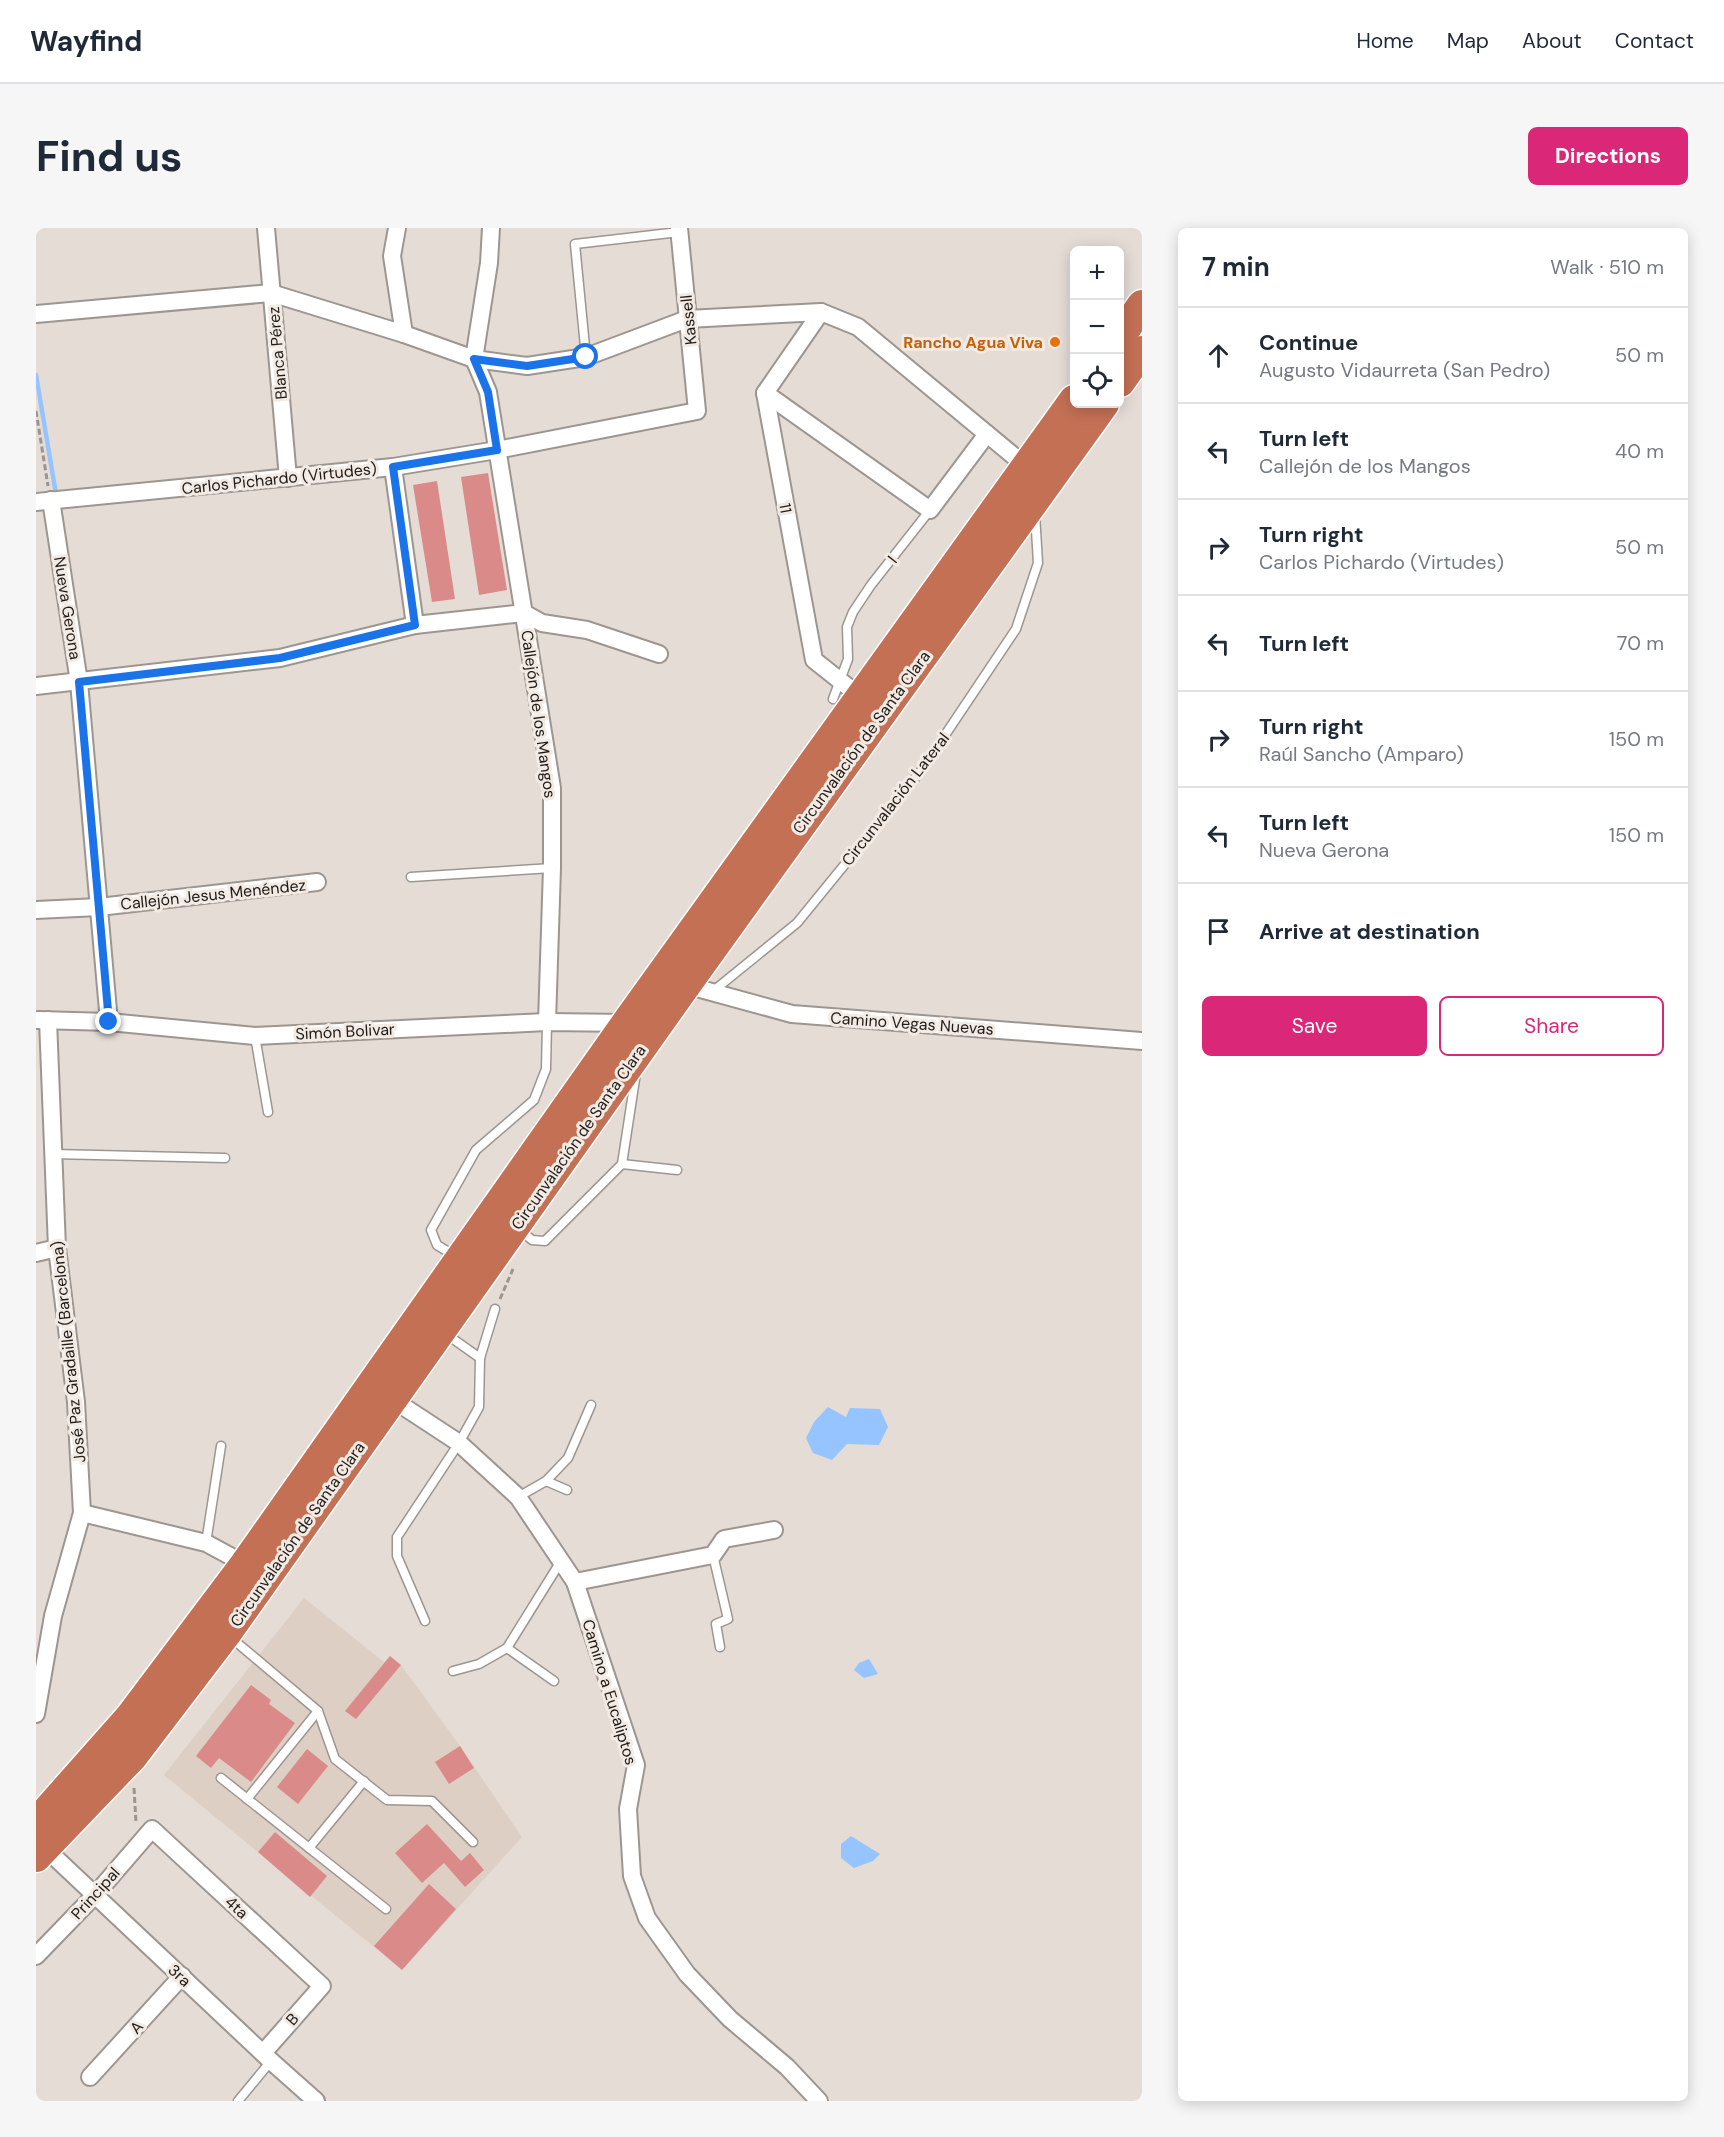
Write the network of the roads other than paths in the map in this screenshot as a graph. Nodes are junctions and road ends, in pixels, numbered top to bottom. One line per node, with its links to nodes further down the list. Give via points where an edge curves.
1 (266, 228): 5 (street, Blanca Pérez)
2 (397, 228): 11 (street, via 392,256)
3 (490, 228): 14 (street, via 489,263)
4 (679, 230): 9 (street, Kassell); 13 (lane, via 575,244)
5 (271, 293): 8 (street); 11 (street); 24 (street, Blanca Pérez)
6 (1142, 305): 10 (highway)
7 (821, 312): 9 (street); 16 (street); 20 (street, via 858,327)
8 (36, 314)
9 (687, 319): 13 (street); 19 (street, Kassell)
10 (1124, 330)
11 (404, 334): 14 (street)
12 (1142, 351): 15 (highway)
13 (586, 357): 14 (street, via 527,366)
14 (474, 359): 21 (street, Callejón de los Mangos, via 488,392)
15 (1124, 375)
16 (765, 393): 27 (street); 33 (street, 11, via 814,660)
17 (1070, 406): 23 (highway, Circunvalación de Santa Clara)
18 (1101, 408): 26 (highway, Circunvalación de Santa Clara)
19 (697, 411): 21 (street, Carlos Pichardo (Virtudes))
20 (987, 434): 23 (street); 27 (street, I)
21 (497, 450): 22 (street, Carlos Pichardo (Virtudes)); 28 (street, Callejón de los Mangos)
22 (393, 467): 24 (street, Carlos Pichardo (Virtudes)); 29 (street)
23 (1027, 467): 33 (highway, Circunvalación de Santa Clara)
24 (288, 478): 25 (street, Carlos Pichardo (Virtudes))
25 (43, 501): 31 (street, Nueva Gerona)
26 (1034, 502): 39 (highway, Circunvalación de Santa Clara); 39 (lane, Circunvalación Lateral, via 1038,562 1016,629 921,771 797,922)
27 (930, 510): 33 (lane, I, via 853,612 847,627)
28 (524, 613): 29 (street); 30 (street, via 542,623 587,630); 34 (street, Callejón de los Mangos, via 552,788)
29 (415, 625): 31 (street, via 280,658)
30 (659, 654)
31 (79, 682): 32 (street); 37 (street, Nueva Gerona)
32 (36, 686)
33 (845, 693): 44 (highway, Circunvalación de Santa Clara)
34 (552, 868): 35 (lane); 42 (street, Callejón de los Mangos)
35 (411, 877)
36 (317, 882): 37 (street, Callejón Jesus Menéndez)
37 (99, 907): 38 (street, Callejón Jesus Menéndez); 41 (street, Nueva Gerona)
38 (36, 910)
39 (699, 989): 44 (highway, Circunvalación de Santa Clara); 45 (street, Camino Vegas Nuevas, via 792,1014)
40 (42, 1020): 41 (street, Simón Bolivar); 47 (street, José Paz Gradaille (Barcelona))
41 (109, 1022): 43 (street, Simón Bolivar)
42 (547, 1022): 43 (street, Simón Bolivar); 44 (street, Simón Bolivar); 54 (lane, Callejón de los Mangos, via 546,1069 534,1100 476,1150 431,1230 437,1245)
43 (255, 1036): 46 (lane)
44 (639, 1036): 49 (lane); 51 (highway, Circunvalación de Santa Clara); 54 (highway, Circunvalación de Santa Clara)
45 (1142, 1041)
46 (268, 1112)
47 (53, 1154): 48 (lane); 52 (street, José Paz Gradaille (Barcelona))
48 (225, 1158)
49 (622, 1164): 50 (lane); 51 (lane, via 545,1241)
50 (677, 1170)
51 (524, 1233): 56 (highway, Circunvalación de Santa Clara)
52 (57, 1248): 53 (street); 65 (street, José Paz Gradaille (Barcelona), via 76,1402)
53 (36, 1253)
54 (460, 1259): 70 (highway, Circunvalación de Santa Clara)
55 (495, 1309): 57 (lane)
56 (440, 1331): 57 (lane); 58 (highway, Circunvalación de Santa Clara)
57 (480, 1358): 60 (lane, via 479,1407)
58 (392, 1399): 60 (street, Camino a Eucaliptos); 75 (highway, Circunvalación de Santa Clara)
59 (591, 1405): 62 (lane, via 568,1458)
60 (459, 1443): 64 (street, Camino a Eucaliptos); 74 (lane, via 397,1537 397,1556)
61 (222, 1446): 67 (lane)
62 (546, 1481): 63 (lane); 64 (lane)
63 (567, 1490)
64 (518, 1497): 69 (street, Camino a Eucaliptos)
65 (82, 1513): 67 (street); 72 (street, José Paz Gradaille (Barcelona))
66 (774, 1530): 68 (street, via 724,1539)
67 (206, 1543): 70 (street)
68 (713, 1555): 71 (street); 77 (lane, via 728,1619 716,1624)
69 (561, 1560): 71 (street, Camino a Eucaliptos); 76 (lane)
70 (245, 1564): 87 (highway, Circunvalación de Santa Clara)
71 (575, 1582): 98 (street, Camino a Eucaliptos, via 636,1765 628,1809 632,1876 647,1918 687,1974)
72 (53, 1616): 73 (street); 81 (street, José Paz Gradaille (Barcelona))
73 (36, 1618)
74 (425, 1621)
75 (226, 1634): 80 (lane); 87 (highway, Circunvalación de Santa Clara, via 133,1756)
76 (507, 1647): 78 (lane, via 479,1664); 79 (lane)
77 (720, 1647)
78 (453, 1671)
79 (554, 1681)
80 (318, 1711): 83 (lane, via 335,1759); 84 (lane)
81 (36, 1714)
82 (221, 1779): 84 (lane)
83 (364, 1781): 86 (lane, via 387,1800 432,1801); 88 (lane)
84 (247, 1799): 88 (lane)
85 (152, 1829): 89 (street, Principal); 93 (street, 4ta)
86 (472, 1842)
87 (39, 1843): 89 (street, 3ra)
88 (309, 1848): 90 (lane)
89 (94, 1895): 91 (street, Principal); 92 (street, 3ra)
90 (386, 1909)
91 (36, 1956)
92 (182, 1976): 94 (street, 3ra); 95 (street, A)
93 (322, 1986): 94 (street, B)
94 (267, 2057): 96 (lane, B); 97 (street, 3ra)
95 (90, 2077)
96 (238, 2101)
97 (316, 2101)
98 (819, 2101)

